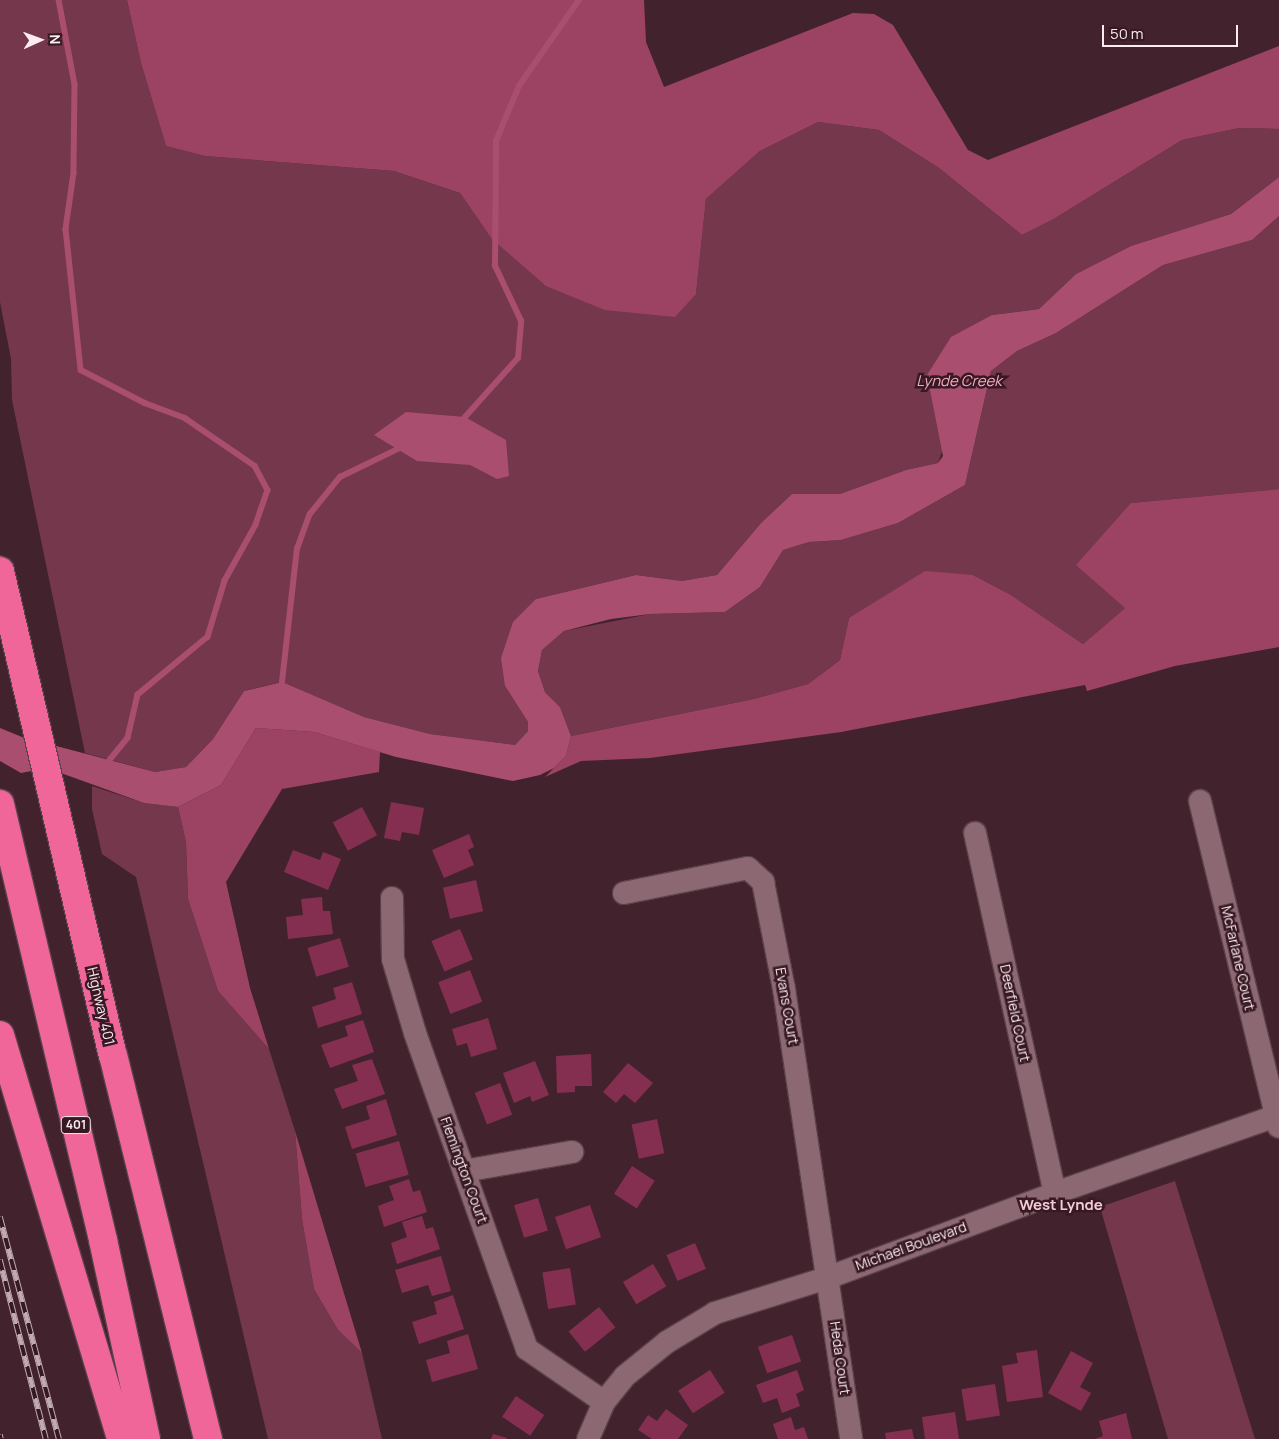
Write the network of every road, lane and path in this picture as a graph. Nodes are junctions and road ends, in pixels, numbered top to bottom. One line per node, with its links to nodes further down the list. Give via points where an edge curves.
1 (0, 571): 16 (highway, Highway 401)
2 (1200, 801): 8 (street, McFarlane Court)
3 (1, 808): 15 (highway, 401, via 103,1240)
4 (975, 833): 11 (street, Deerfield Court)
5 (624, 893): 12 (street, Evans Court, via 748,868 763,882 784,989)
6 (392, 898): 10 (street, Flemington Court, via 393,959 415,1033)
7 (0, 1035): 14 (highway)
8 (1278, 1119): 11 (street, Michael Boulevard)
9 (572, 1152): 10 (street)
10 (464, 1171): 13 (street, Flemington Court, via 527,1349)
11 (1056, 1193): 12 (street, Michael Boulevard)
12 (827, 1278): 13 (street, Michael Boulevard, via 715,1313 667,1342 625,1376); 18 (street, Heda Court)
13 (604, 1402): 17 (street, Michael Boulevard)
14 (122, 1439)
15 (146, 1439)
16 (208, 1439)
17 (588, 1439)
18 (851, 1439)

